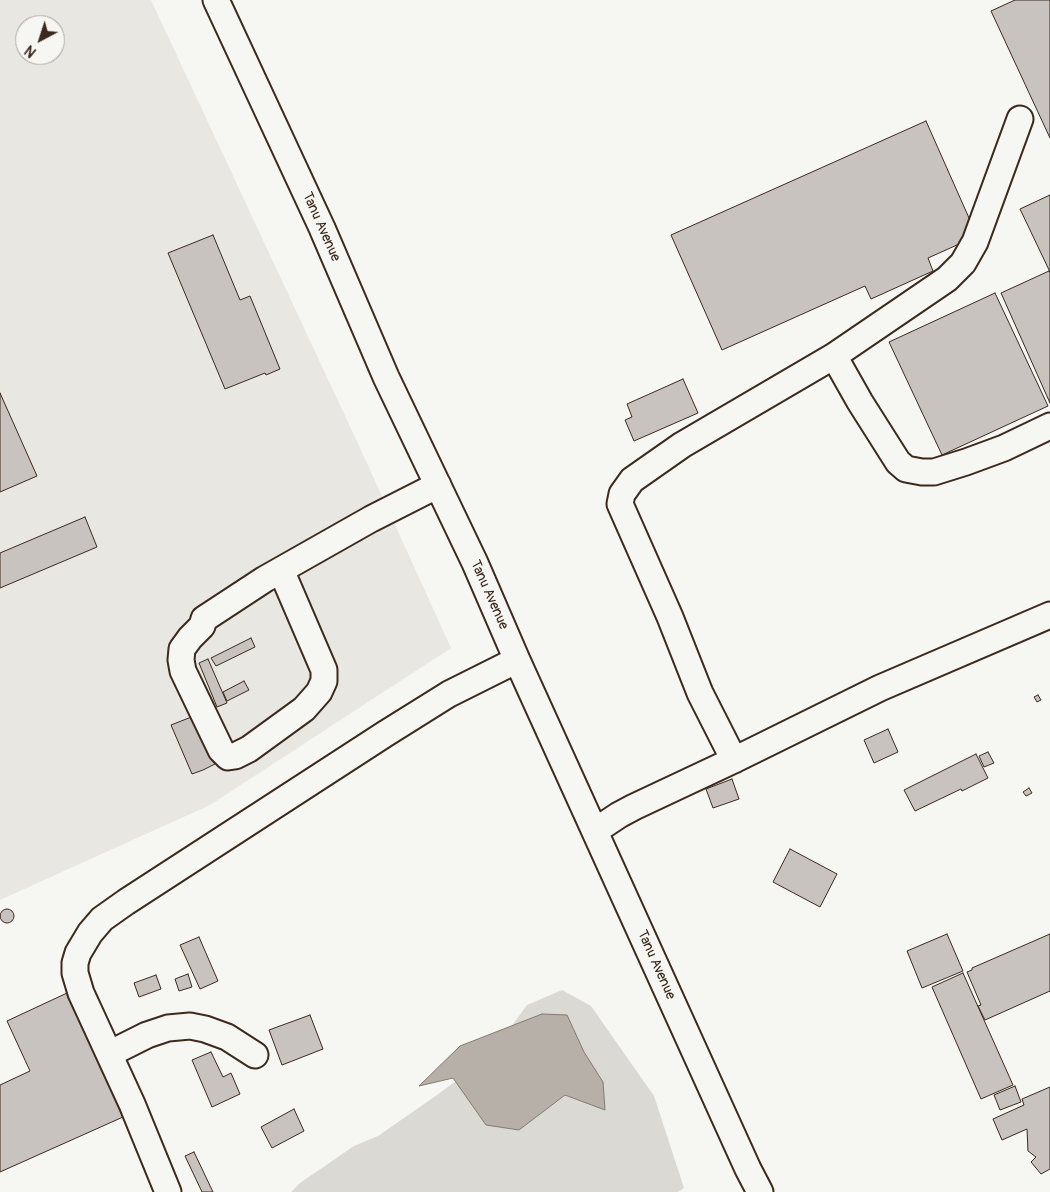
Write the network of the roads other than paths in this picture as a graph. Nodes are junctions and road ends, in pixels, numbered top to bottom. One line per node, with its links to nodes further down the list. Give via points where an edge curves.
1 (223, 2): 5 (street, Tanu Avenue, via 386,377)
2 (1020, 119): 3 (street, via 975,242 963,263 924,297)
3 (834, 356): 4 (street, via 898,462 906,469 934,472 1004,448); 9 (street, via 682,445 632,480 625,488 620,504 700,693)
4 (1050, 426)
5 (438, 485): 6 (street); 8 (street, Tanu Avenue)
6 (281, 570): 6 (street, via 324,670 324,681 304,709 248,749 228,757 221,750 183,670 182,649 202,626 204,619)
7 (1050, 615): 9 (street, via 880,688)
8 (517, 660): 10 (street, Tanu Avenue); 11 (street, via 449,694 102,919 90,933 74,963 81,993)
9 (734, 760): 10 (street, via 634,806)
10 (595, 831): 14 (street, Tanu Avenue)
11 (109, 1054): 12 (street, via 147,1035 168,1028 190,1026 227,1037); 13 (street)
12 (255, 1055)
13 (168, 1192)
14 (760, 1192)

